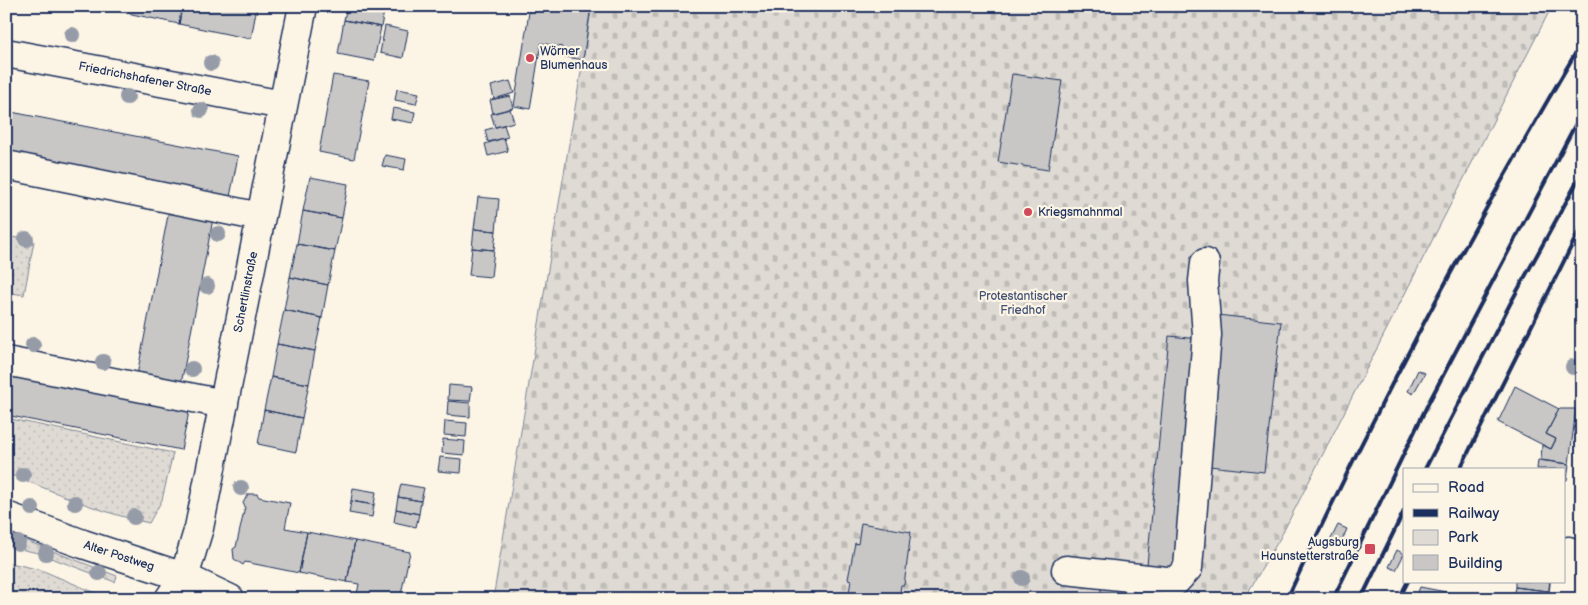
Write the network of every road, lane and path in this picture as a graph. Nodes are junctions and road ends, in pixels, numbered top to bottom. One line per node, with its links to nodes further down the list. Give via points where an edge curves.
1 (303, 6): 3 (street, Schertlinstraße)
2 (6, 53): 3 (street, Friedrichshafener Straße)
3 (283, 105): 5 (street, Schertlinstraße)
4 (6, 165): 5 (street)
5 (261, 217): 8 (street, Schertlinstraße)
6 (1204, 263): 12 (street, via 1207,335 1188,568 1175,582)
7 (6, 361): 8 (street)
8 (224, 404): 14 (street, Schertlinstraße, via 199,528)
9 (6, 516): 14 (street, Alter Postweg, via 83,544)
10 (1568, 551): 11 (street)
11 (1566, 567)
12 (1066, 570)
13 (1564, 582): 16 (street)
14 (179, 592): 15 (street, Alter Postweg)
15 (230, 599)
16 (1562, 599)

